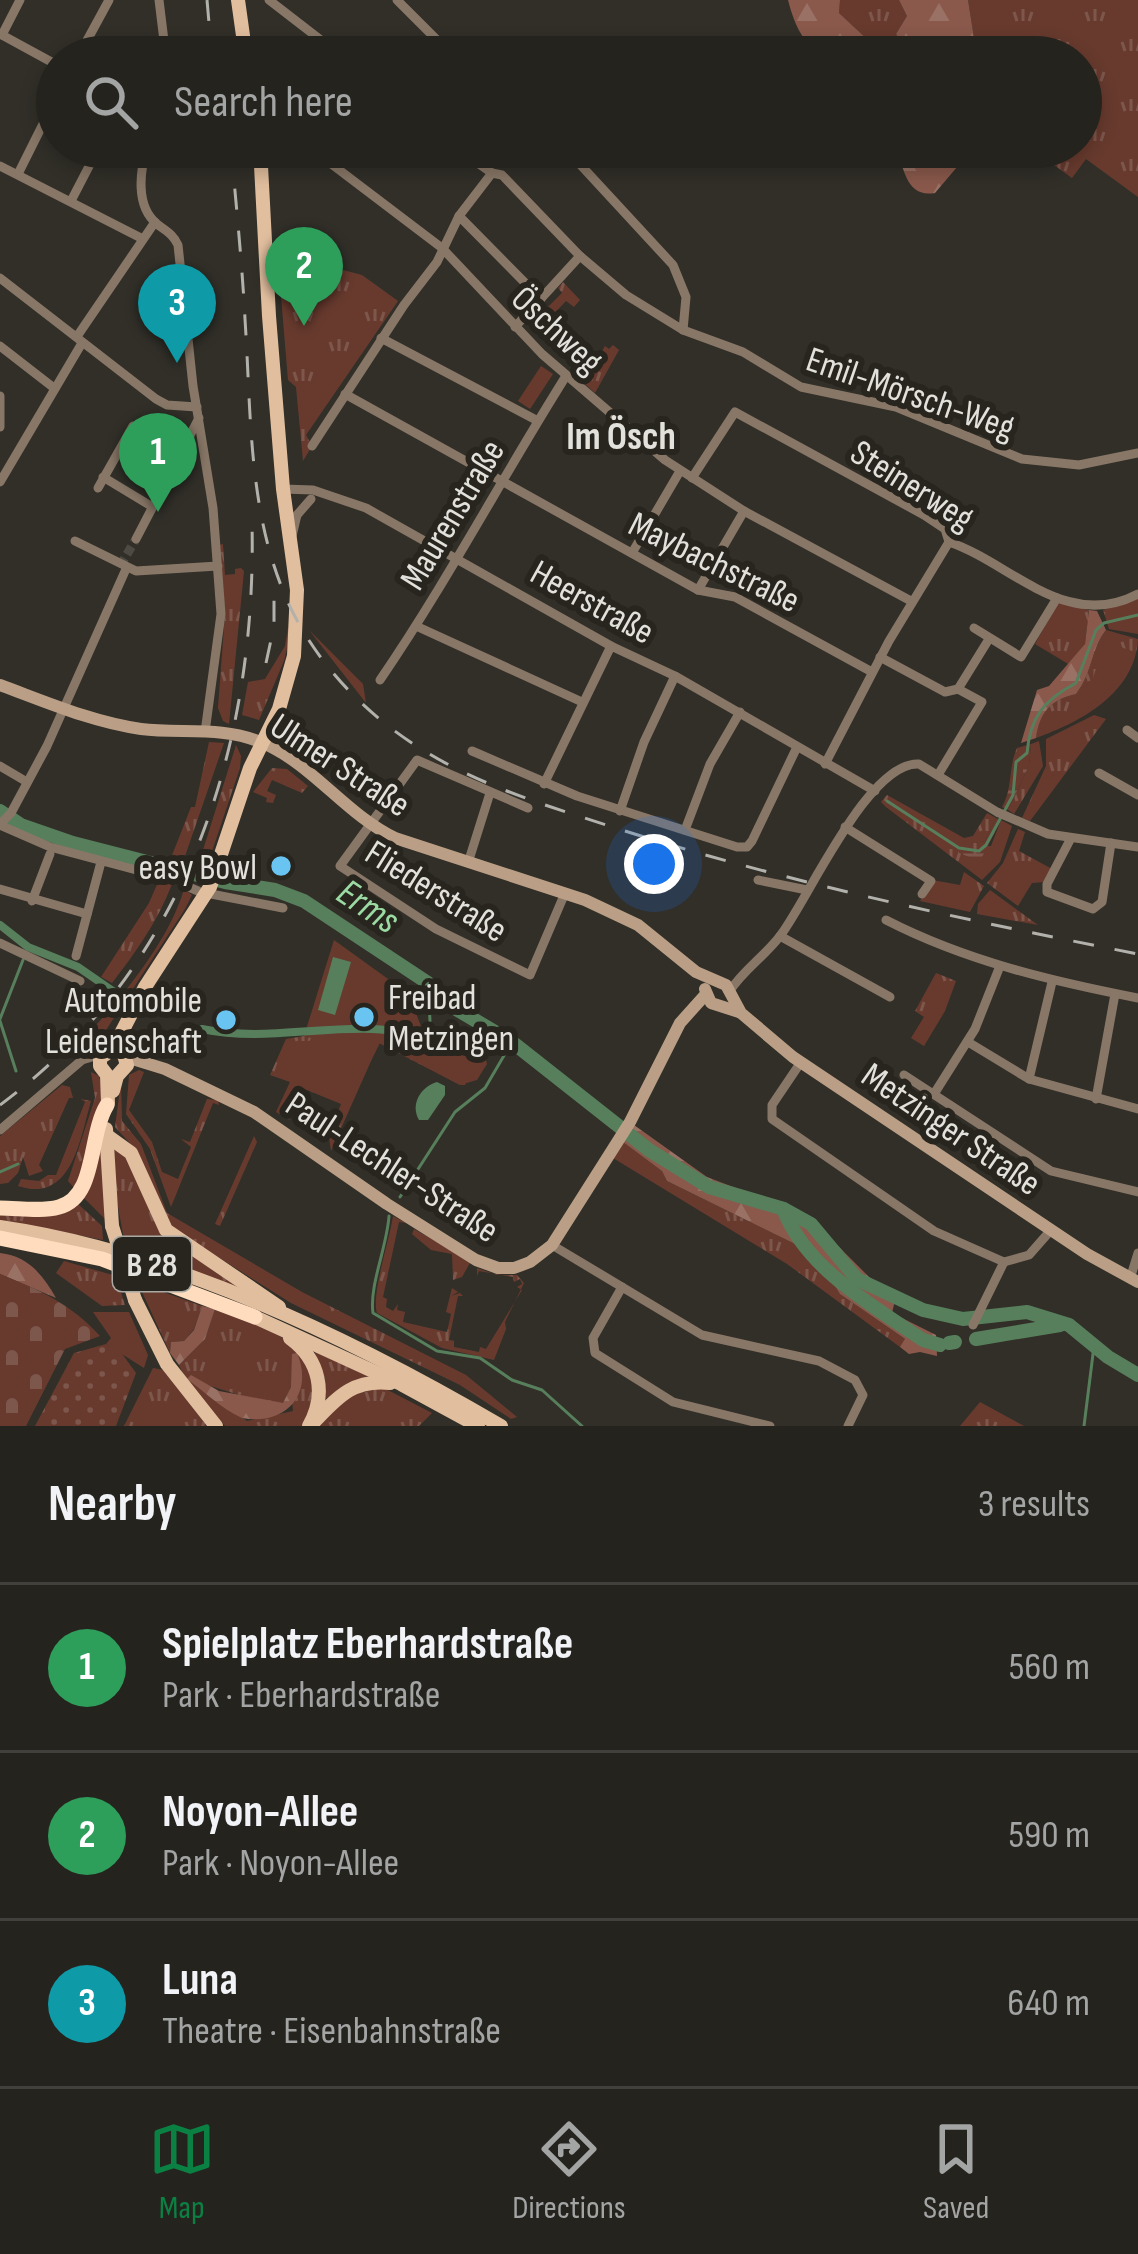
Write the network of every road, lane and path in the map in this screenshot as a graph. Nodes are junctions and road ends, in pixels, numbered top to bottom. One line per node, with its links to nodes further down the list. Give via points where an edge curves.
1 (20, 0): 7 (street)
2 (109, 0): 8 (street)
3 (159, 0): 9 (street)
4 (238, 0): 10 (main road)
5 (269, 0): 11 (street)
6 (397, 0): 12 (street)
7 (3, 35): 13 (street); 14 (street)
8 (89, 36)
9 (164, 36)
10 (243, 36)
11 (316, 36)
12 (433, 36)
13 (0, 49)
14 (36, 53)
15 (36, 137): 24 (street)
16 (0, 166): 24 (street)
17 (88, 168): 25 (street)
18 (142, 168): 27 (street)
19 (259, 168): 54 (main road)
20 (337, 168): 29 (street, Öschweg)
21 (485, 168): 23 (street, Emil-Mörsch-Weg)
22 (583, 168): 34 (street, via 673,265 686,297)
23 (492, 173): 26 (street); 30 (street, Emil-Mörsch-Weg)
24 (17, 174): 25 (street)
25 (71, 201): 28 (street)
26 (459, 216): 29 (street); 32 (street)
27 (154, 222): 28 (street); 42 (street, via 178,245)
28 (141, 238): 36 (street)
29 (442, 248): 33 (street, Öschweg); 35 (street)
30 (580, 256): 32 (street); 34 (street, Emil-Mörsch-Weg)
31 (0, 278): 36 (street)
32 (542, 299): 33 (street)
33 (514, 327): 38 (street, Öschweg)
34 (683, 331): 47 (street, Emil-Mörsch-Weg, via 743,352 800,387 896,407 1022,459 1079,465)
35 (381, 338): 40 (street); 43 (street)
36 (82, 342): 39 (street); 42 (street, via 167,405)
37 (0, 346): 39 (street)
38 (566, 376): 43 (street, Maurenstraße); 48 (street, Öschweg)
39 (54, 388): 52 (street)
40 (345, 394): 46 (street); 51 (street, Maybachstraße)
41 (0, 396): 45 (street)
42 (198, 413): 57 (street); 65 (street)
43 (538, 421): 51 (street, Maurenstraße)
44 (133, 426): 49 (street)
45 (0, 427)
46 (312, 446)
47 (1138, 453)
48 (680, 471): 50 (street, Öschweg); 63 (street)
49 (103, 476): 53 (street); 57 (street)
50 (692, 478): 58 (street, Öschweg); 62 (street, Steinerweg, via 735,412 927,517)
51 (503, 479): 63 (street, Maybachstraße); 64 (street, Maurenstraße)
52 (0, 482)
53 (98, 488)
54 (284, 494): 55 (street, Heerstraße); 56 (street); 61 (main road)
55 (330, 494): 56 (street); 64 (street, Heerstraße)
56 (310, 499): 61 (street)
57 (151, 506): 59 (street)
58 (744, 511): 67 (street); 70 (street, Öschweg)
59 (136, 539)
60 (75, 541): 66 (street)
61 (290, 541): 88 (main road, via 294,656)
62 (949, 542): 69 (street, Steinerweg); 70 (street)
63 (632, 553): 67 (street, Maybachstraße)
64 (456, 556): 71 (street, Maurenstraße); 74 (street, Heerstraße)
65 (218, 566): 66 (street); 85 (street, via 221,630)
66 (126, 569): 82 (street)
67 (698, 590): 76 (street, Maybachstraße, via 735,597)
68 (1138, 594): 69 (street, Steinerweg, via 1100,606)
69 (1057, 598): 73 (street, via 1021,657)
70 (911, 602): 75 (street)
71 (416, 626): 78 (street, Maurenstraße); 81 (street)
72 (974, 628): 73 (street)
73 (989, 639): 80 (street)
74 (611, 646): 77 (street, Heerstraße); 81 (street)
75 (880, 657): 76 (street); 80 (street, via 945,692)
76 (872, 672): 91 (street)
77 (675, 676): 83 (street, Heerstraße); 102 (street)
78 (380, 680)
79 (0, 685): 82 (street, Ulmer Straße)
80 (958, 688): 94 (street, via 982,702)
81 (582, 702): 96 (street)
82 (63, 709): 85 (street, Ulmer Straße, via 133,728); 95 (street)
83 (740, 712): 89 (street, Heerstraße); 106 (street)
84 (1127, 730): 87 (street)
85 (205, 732): 86 (street, Ulmer Straße)
86 (226, 734): 88 (street, Ulmer Straße); 93 (street, via 246,748)
87 (1138, 738)
88 (262, 742): 93 (main road); 104 (street, Ulmer Straße)
89 (797, 747): 91 (street, Heerstraße); 106 (street, via 747,847)
90 (472, 751): 96 (street)
91 (825, 764): 98 (street, Heerstraße)
92 (0, 766): 95 (street)
93 (250, 768): 115 (main road)
94 (938, 775): 98 (street, via 907,764); 107 (street, via 1001,814)
95 (27, 782): 103 (street)
96 (544, 784): 102 (street)
97 (1091, 785): 100 (street, via 1101,771)
98 (875, 791): 105 (street)
99 (490, 793): 101 (street); 104 (street, via 417,760); 112 (street)
100 (1138, 795)
101 (528, 808)
102 (620, 811): 106 (street)
103 (4, 821): 111 (street, via 11,833)
104 (371, 825): 112 (street, Ulmer Straße); 117 (street, Fliederstraße, via 340,866 530,976)
105 (845, 827): 116 (street); 118 (street, via 931,881)
106 (685, 830)
107 (1070, 839): 108 (street); 108 (street, via 1047,892 1094,909 1102,902)
108 (1111, 843): 109 (street)
109 (1138, 848)
110 (50, 854): 119 (street)
111 (101, 862): 115 (street); 121 (street)
112 (468, 863): 117 (street, Ulmer Straße)
113 (758, 880): 116 (street)
114 (0, 889): 119 (street)
115 (204, 890): 120 (street); 134 (main road, via 137,1002)
116 (807, 890): 123 (street)
117 (565, 893): 129 (street, Ulmer Straße, via 638,926)
118 (922, 894)
119 (32, 901): 121 (street)
120 (283, 908)
121 (87, 914): 125 (street)
122 (886, 920): 126 (street)
123 (780, 936): 129 (street); 131 (street)
124 (0, 943): 127 (street)
125 (76, 956)
126 (1000, 966): 128 (street); 133 (street)
127 (80, 981)
128 (1052, 982): 130 (street); 137 (street)
129 (717, 993): 135 (street, Metzinger Straße); 149 (street, Paul-Lechler-Straße, via 680,1023 630,1122)
130 (1115, 994): 132 (street); 139 (street)
131 (890, 997)
132 (1138, 998)
133 (968, 1042): 137 (street); 138 (street)
134 (114, 1062): 140 (main road); 142 (street, via 82,1060); 149 (street, Paul-Lechler-Straße, via 151,1065 280,1127 476,1260 514,1268)
135 (801, 1062): 147 (street, Metzinger Straße); 151 (street, via 772,1105 772,1120 934,1231)
136 (904, 1075): 138 (street)
137 (1029, 1079): 139 (street)
138 (934, 1094): 144 (street, via 1051,1171)
139 (1096, 1099): 141 (street)
140 (107, 1104): 143 (main road); 145 (highway, via 84,1188 73,1201)
141 (1138, 1109)
142 (0, 1130)
143 (106, 1135): 155 (main road, via 131,1153 166,1230); 158 (main road, bridge, via 112,1226 135,1300 167,1364)
144 (1138, 1192)
145 (0, 1208)
146 (0, 1227): 155 (main road, B 28, via 102,1247)
147 (1051, 1230): 151 (street, via 1029,1255); 152 (street, Metzinger Straße)
148 (0, 1238): 154 (highway, B 28, via 102,1259)
149 (551, 1245): 153 (street)
150 (1138, 1252): 152 (street)
151 (1004, 1262): 156 (street)
152 (1134, 1281)
153 (622, 1287): 162 (street, via 593,1338 596,1353 673,1402); 163 (street, via 702,1335 819,1361 855,1380 863,1395)
154 (255, 1316): 157 (main road, B 28); 159 (main road, via 295,1341 315,1366 320,1396)
155 (297, 1322): 161 (main road, B 28)
156 (973, 1325)
157 (401, 1384): 159 (main road, via 354,1386); 160 (main road, B 28)
158 (216, 1426)
159 (309, 1426)
160 (478, 1426)
161 (501, 1426)
162 (770, 1426)
163 (848, 1426)

